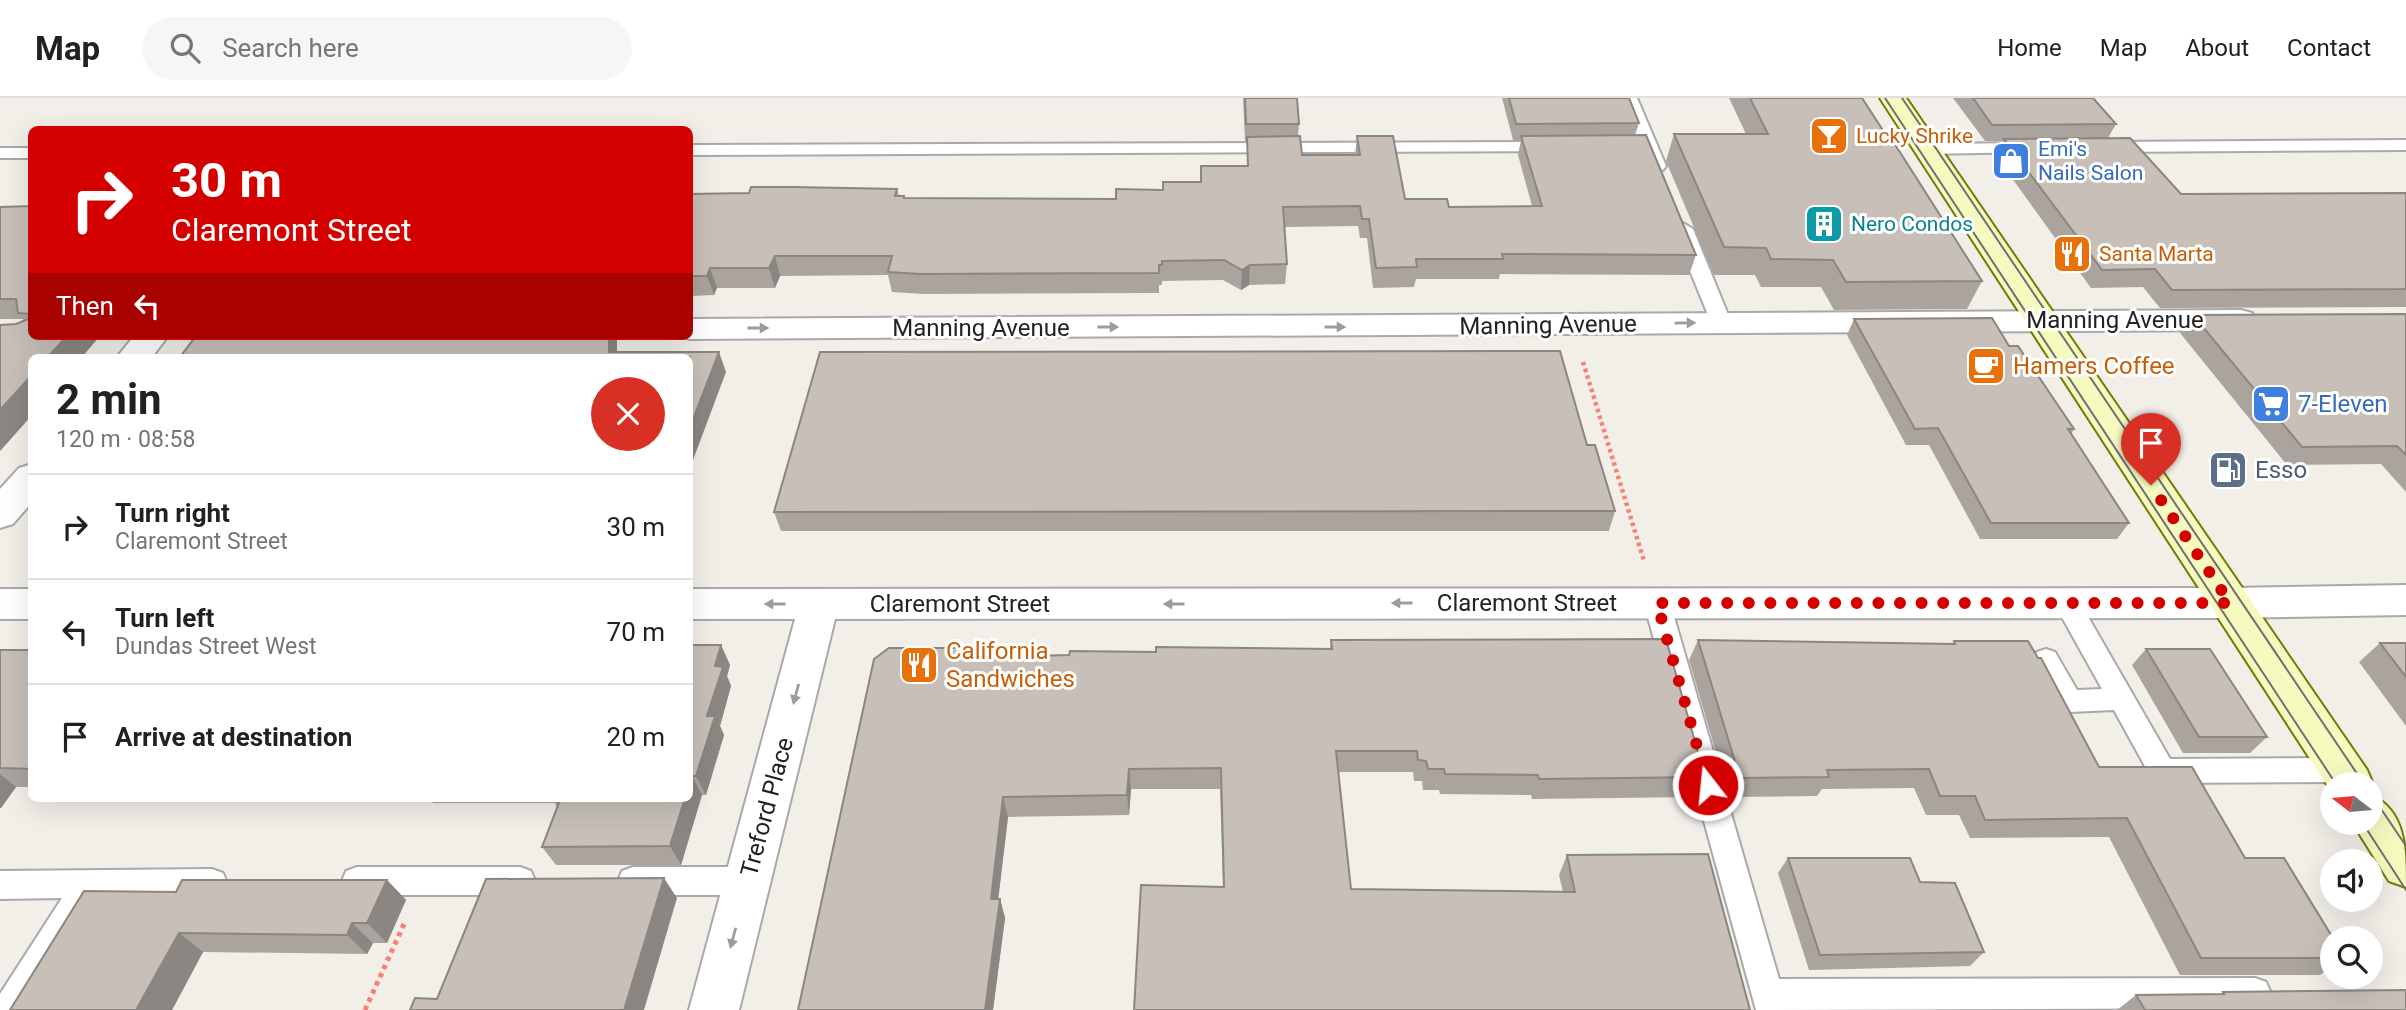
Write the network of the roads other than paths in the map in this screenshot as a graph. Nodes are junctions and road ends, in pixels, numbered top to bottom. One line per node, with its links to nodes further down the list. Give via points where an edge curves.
1 (1629, 98): 11 (lane, via 1642,147)
2 (1893, 98): 7 (main road)
3 (2406, 145): 5 (lane)
4 (1566, 147): 8 (lane)
5 (2091, 147)
6 (2050, 148): 7 (lane)
7 (1927, 149): 13 (main road)
8 (693, 150)
9 (0, 153): 10 (lane)
10 (28, 153)
11 (1664, 184)
12 (1674, 208): 15 (lane)
13 (2041, 320): 14 (street, Manning Avenue); 15 (street, Manning Avenue); 24 (main road)
14 (2269, 320)
15 (1721, 322): 16 (street, Manning Avenue, one-way to 15)
16 (693, 329)
17 (149, 340): 18 (street)
18 (137, 354)
19 (28, 482): 20 (street)
20 (0, 514)
21 (2406, 600): 24 (street, Claremont Street)
22 (1657, 603): 23 (street, Claremont Street); 28 (street, Claremont Street, one-way to 28); 43 (lane)
23 (2067, 603): 24 (street, Claremont Street); 30 (lane)
24 (2230, 603): 31 (main road)
25 (0, 604): 26 (street)
26 (28, 604)
27 (693, 604): 28 (street, Claremont Street, one-way to 27)
28 (819, 604): 38 (street, Treford Place, one-way to 38)
29 (2046, 659): 30 (lane, via 2070,701)
30 (2120, 699): 32 (lane, via 2162,771)
31 (2343, 772)
32 (2320, 776)
33 (2384, 834): 34 (main road)
34 (2406, 866)
35 (326, 881): 36 (lane)
36 (549, 881)
37 (605, 881): 38 (lane)
38 (748, 881): 45 (street, Treford Place, one-way to 45)
39 (242, 883): 41 (lane)
40 (0, 884): 41 (lane)
41 (88, 884): 44 (lane)
42 (2281, 993): 43 (lane)
43 (1769, 1002)
44 (8, 1010)
45 (714, 1010)

